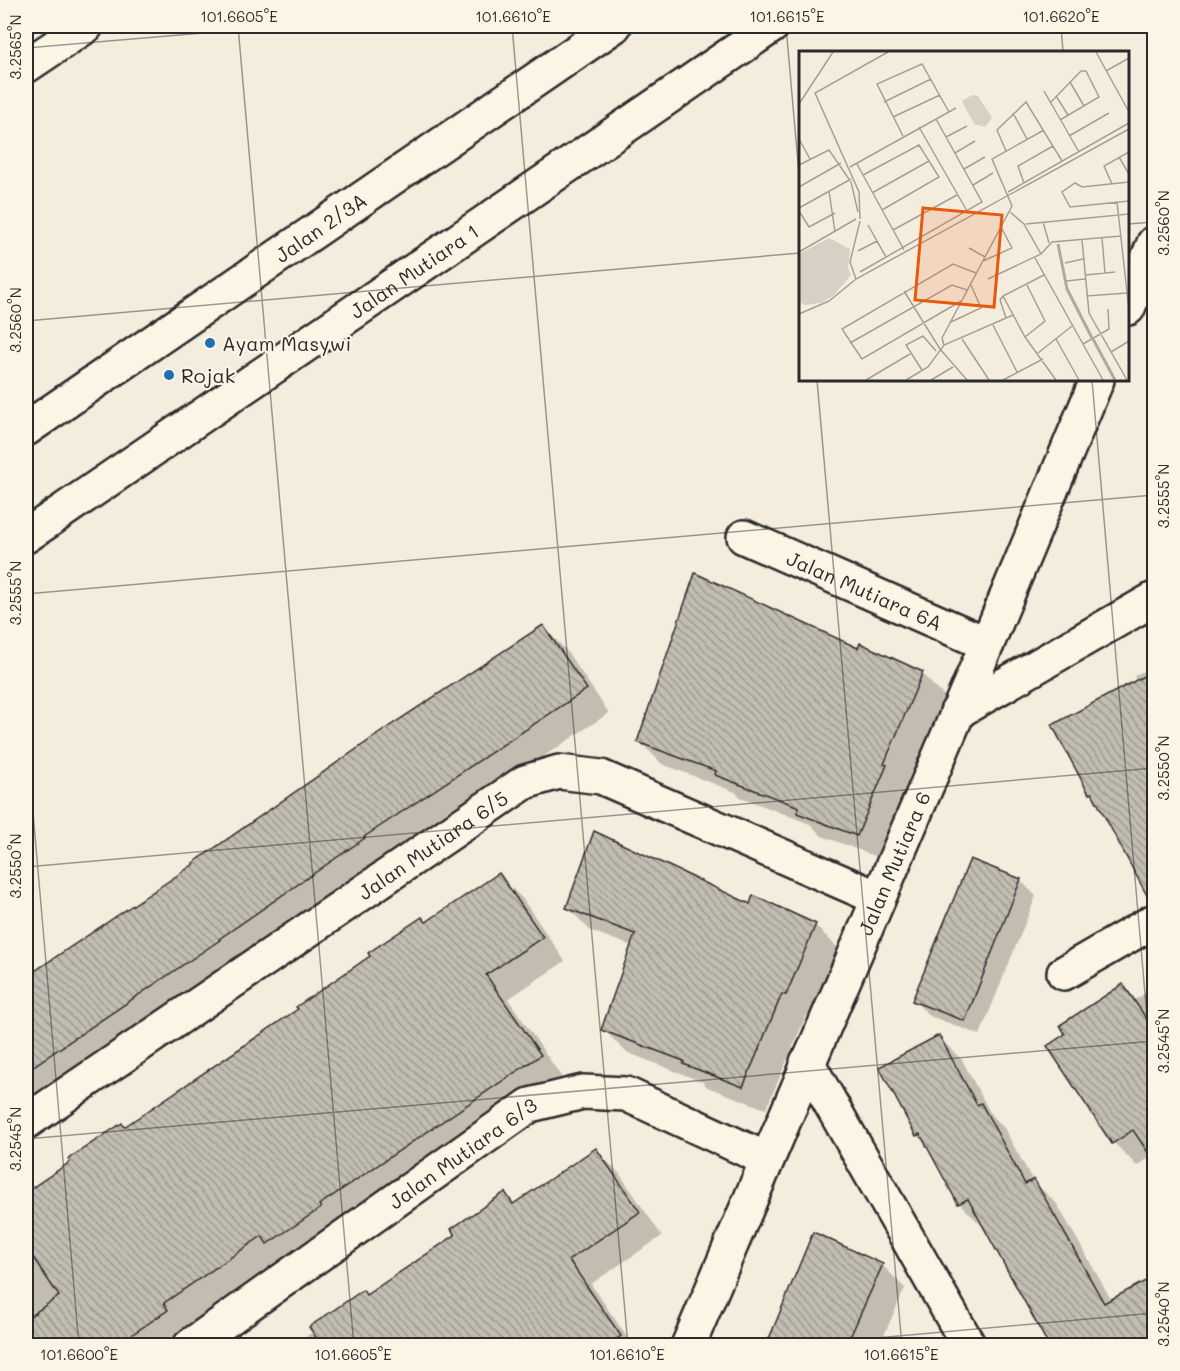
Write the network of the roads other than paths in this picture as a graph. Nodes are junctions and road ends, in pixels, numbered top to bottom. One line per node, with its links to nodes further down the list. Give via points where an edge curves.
1 (86, 26): 4 (street)
2 (614, 26): 8 (street, Jalan 2/3A)
3 (772, 26): 9 (street, Jalan Mutiara 1)
4 (26, 66)
5 (1155, 243): 6 (street)
6 (1129, 306)
7 (1097, 381): 12 (street, Jalan Mutiara 6)
8 (26, 429)
9 (26, 536)
10 (744, 537): 12 (street, Jalan Mutiara 6A)
11 (1155, 599): 13 (street)
12 (987, 644): 13 (street, Jalan Mutiara 6)
13 (957, 712): 14 (street, Jalan Mutiara 6)
14 (878, 898): 17 (street, Jalan Mutiara 6); 18 (street, Jalan Mutiara 6/5, via 601,777 560,772 525,782)
15 (1155, 921): 16 (street)
16 (1064, 973)
17 (807, 1062): 19 (street, Jalan Mutiara 6); 22 (street)
18 (26, 1122)
19 (766, 1159): 20 (street, Jalan Mutiara 6); 21 (street, Jalan Mutiara 6/3, via 626,1094 583,1092 530,1105)
20 (685, 1341)
21 (190, 1346)
22 (969, 1346)

